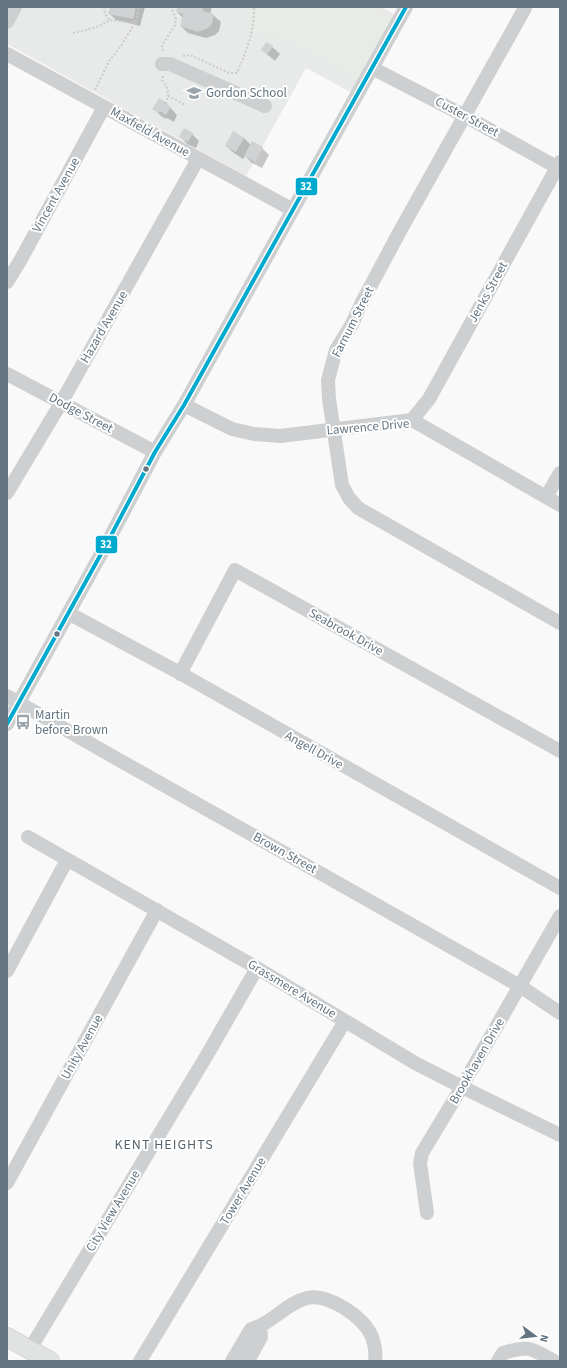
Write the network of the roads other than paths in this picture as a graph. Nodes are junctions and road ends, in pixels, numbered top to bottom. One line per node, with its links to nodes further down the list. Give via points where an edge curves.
1 (16, 7): 4 (street)
2 (406, 7): 7 (street)
3 (525, 8): 10 (street, Farnum Street)
4 (7, 22)
5 (7, 54): 8 (street, Maxfield Avenue)
6 (164, 64): 9 (street, via 170,64)
7 (372, 68): 10 (street, Custer Street); 13 (street)
8 (99, 104): 11 (street, Maxfield Avenue); 14 (street, Vincent Avenue, via 27,248)
9 (265, 106)
10 (465, 116): 12 (street, Custer Street); 19 (street, Farnum Street, via 336,350 328,380)
11 (198, 159): 13 (street, Maxfield Avenue); 16 (street, Hazard Avenue)
12 (559, 166): 18 (street, Jenks Street, via 429,399)
13 (292, 210): 17 (street)
14 (7, 282)
15 (7, 374): 16 (street, Dodge Street)
16 (61, 403): 20 (street, Dodge Street); 22 (street, Hazard Avenue)
17 (184, 405): 19 (street, Lawrence Drive, via 232,429 254,434 280,436); 20 (street)
18 (412, 420): 19 (street, Lawrence Drive); 23 (street, Lawrence Drive)
19 (334, 429): 26 (street, Farnum Street, via 342,485 358,508)
20 (155, 452): 25 (street)
21 (560, 473): 23 (street)
22 (7, 493)
23 (546, 497): 24 (street, Lawrence Drive)
24 (560, 505)
25 (68, 613): 27 (street, Angell Drive); 28 (street)
26 (560, 623)
27 (180, 674): 30 (street, Seabrook Drive, via 235,570); 33 (street, Angell Drive)
28 (13, 699): 29 (street); 38 (street, Brown Street)
29 (7, 724)
30 (560, 751)
31 (28, 838): 32 (street, Grassmere Avenue)
32 (67, 860): 34 (street, Grassmere Avenue); 37 (street)
33 (560, 888)
34 (157, 910): 36 (street, Grassmere Avenue); 43 (street, Unity Avenue)
35 (560, 916): 38 (street, Brookhaven Drive)
36 (257, 968): 40 (street, Grassmere Avenue); 47 (street, City View Avenue)
37 (7, 971)
38 (520, 986): 39 (street, Brown Street); 41 (street, Brookhaven Drive)
39 (560, 1013)
40 (345, 1021): 41 (street, Grassmere Avenue, via 415,1063); 49 (street, Tower Avenue)
41 (462, 1087): 42 (street, Grassmere Avenue); 44 (street, Brookhaven Drive, via 422,1153 420,1163)
42 (560, 1135)
43 (7, 1183)
44 (427, 1213)
45 (260, 1326): 50 (street, via 251,1329); 51 (street, via 261,1337); 52 (street, via 297,1302 314,1297 323,1298 352,1313 366,1327 375,1346)
46 (7, 1336): 47 (main road)
47 (30, 1349): 48 (main road)
48 (50, 1361)
49 (140, 1361)
50 (232, 1361)
51 (248, 1361)
52 (375, 1361)
53 (498, 1361): 54 (street, via 503,1353 520,1348 535,1350)
54 (554, 1361)

